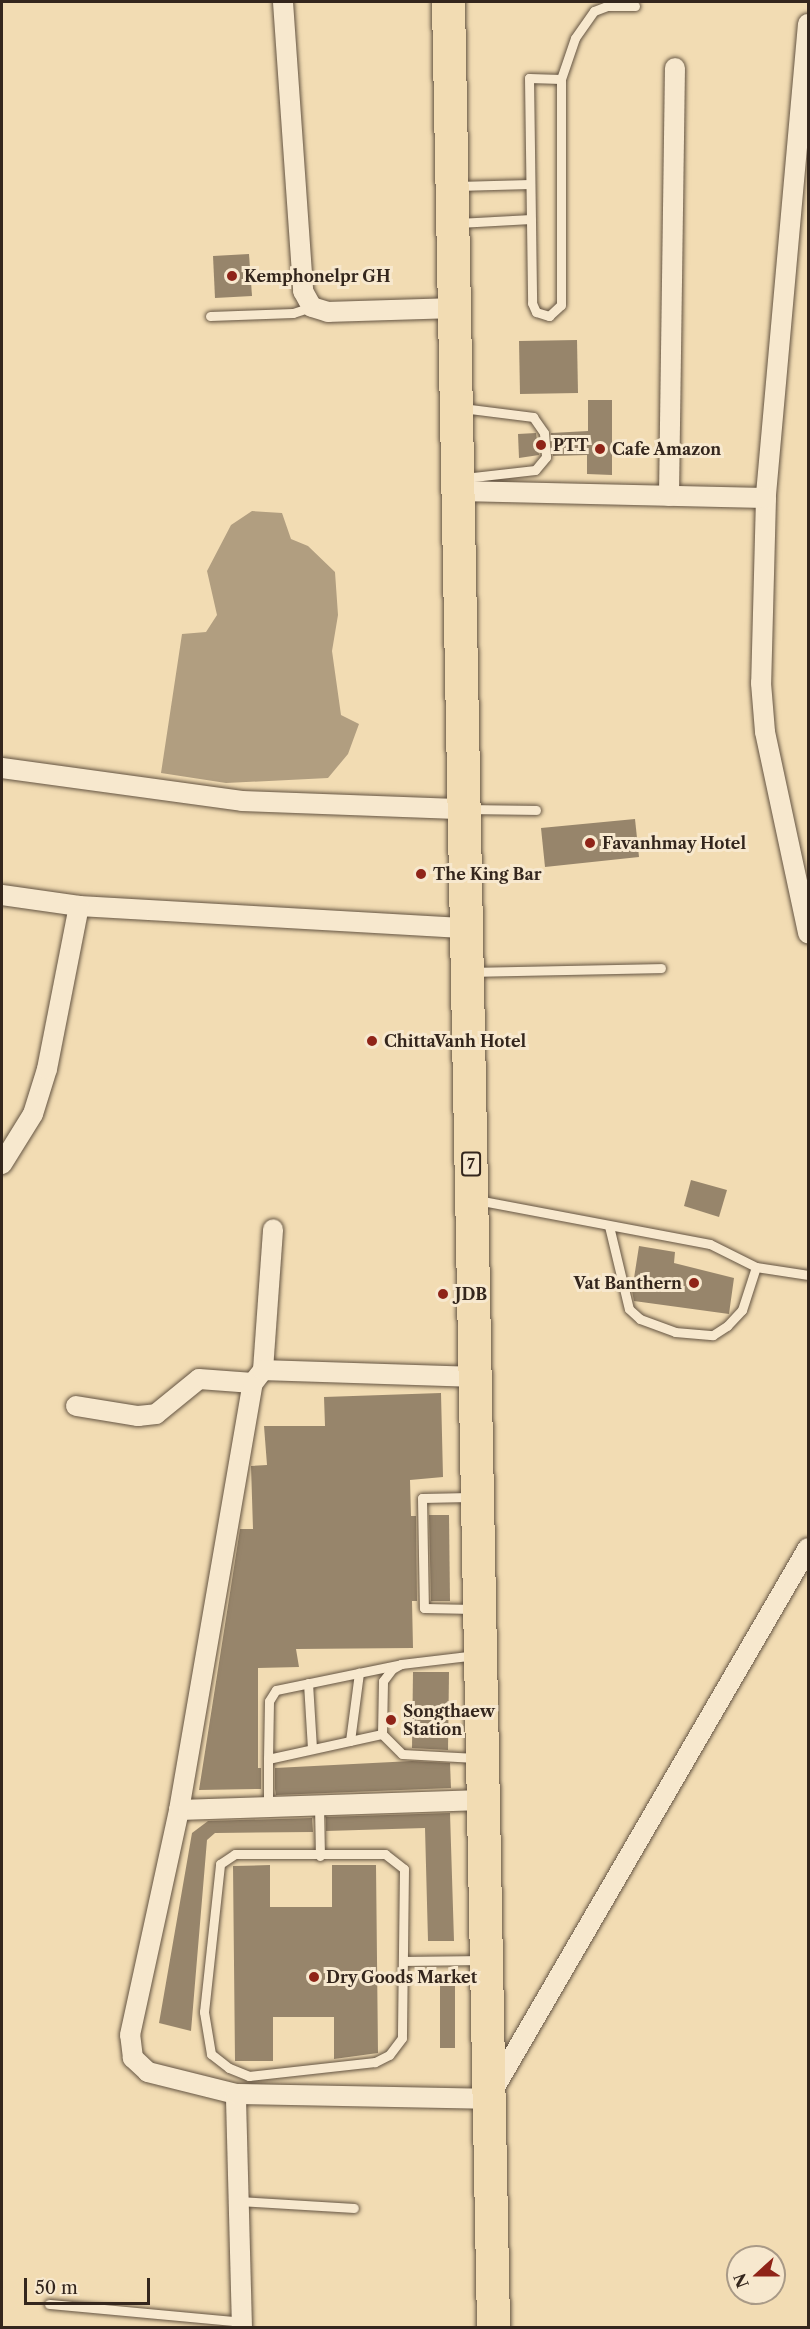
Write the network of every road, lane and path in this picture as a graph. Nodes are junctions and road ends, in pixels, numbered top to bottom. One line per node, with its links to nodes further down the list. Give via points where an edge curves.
1 (283, 2): 11 (street, via 303,291)
2 (448, 2): 8 (highway, 7)
3 (635, 6): 6 (lane, via 607,6 594,11 576,38)
4 (808, 24): 17 (street)
5 (675, 68): 16 (street)
6 (561, 79): 7 (lane, via 529,78); 9 (lane, via 561,305 549,316 536,312 532,303)
7 (530, 184): 8 (lane); 9 (lane)
8 (452, 186): 10 (highway, 7)
9 (531, 219): 10 (lane)
10 (452, 223): 12 (highway, 7)
11 (312, 308): 12 (street, via 328,312); 13 (lane, via 293,313)
12 (454, 308): 14 (highway, 7)
13 (210, 316)
14 (456, 408): 15 (highway, 7); 15 (lane, via 534,417 544,433 546,457 535,470)
15 (458, 485): 16 (street); 19 (highway, 7)
16 (669, 496): 17 (street)
17 (766, 498): 24 (street, via 760,683 765,732)
18 (2, 768): 19 (street, via 242,801)
19 (464, 809): 20 (lane); 23 (highway, 7)
20 (536, 810)
21 (2, 895): 22 (street)
22 (79, 906): 23 (street); 27 (street, via 47,1069 33,1114)
23 (466, 928): 26 (highway, 7)
24 (808, 933)
25 (661, 968): 26 (lane)
26 (467, 973): 28 (highway, 7)
27 (2, 1164)
28 (471, 1199): 29 (lane); 34 (highway, 7)
29 (609, 1226): 31 (lane, via 710,1244); 31 (lane, via 629,1309 640,1318 675,1332 713,1335 727,1326 742,1310)
30 (273, 1229): 33 (street)
31 (756, 1267): 32 (lane)
32 (808, 1275)
33 (258, 1376): 34 (street); 35 (street, via 199,1379 156,1414 138,1416); 51 (street)
34 (475, 1377): 36 (highway, 7)
35 (76, 1406)
36 (477, 1497): 38 (highway, 7); 38 (lane, via 422,1498 424,1608)
37 (808, 1548): 56 (street)
38 (479, 1609): 39 (highway, 7)
39 (480, 1655): 40 (lane); 46 (highway, 7)
40 (401, 1664): 41 (lane); 43 (lane, via 383,1681)
41 (359, 1673): 42 (lane); 44 (lane)
42 (308, 1683): 45 (lane); 47 (lane, via 271,1694)
43 (382, 1734): 44 (lane); 46 (lane, via 402,1754)
44 (350, 1741): 45 (lane)
45 (312, 1749): 47 (lane)
46 (482, 1758): 48 (highway, 7)
47 (268, 1759): 50 (lane)
48 (483, 1800): 49 (street); 53 (highway, 7)
49 (319, 1805): 50 (street); 52 (lane)
50 (267, 1807): 51 (street)
51 (179, 1810): 55 (street, via 130,2035 133,2058 148,2072)
52 (320, 1856): 54 (lane, via 385,1854 404,1869); 54 (lane, via 235,1854 220,1864 204,2012 212,2054 229,2068 249,2076 375,2062 389,2055 402,2038)
53 (486, 1960): 54 (lane); 56 (highway, 7)
54 (405, 1961)
55 (236, 2094): 56 (street); 57 (street)
56 (488, 2099): 61 (highway, 7)
57 (239, 2201): 58 (lane); 60 (street)
58 (354, 2208)
59 (49, 2304): 60 (lane)
60 (242, 2325)
61 (493, 2328)

